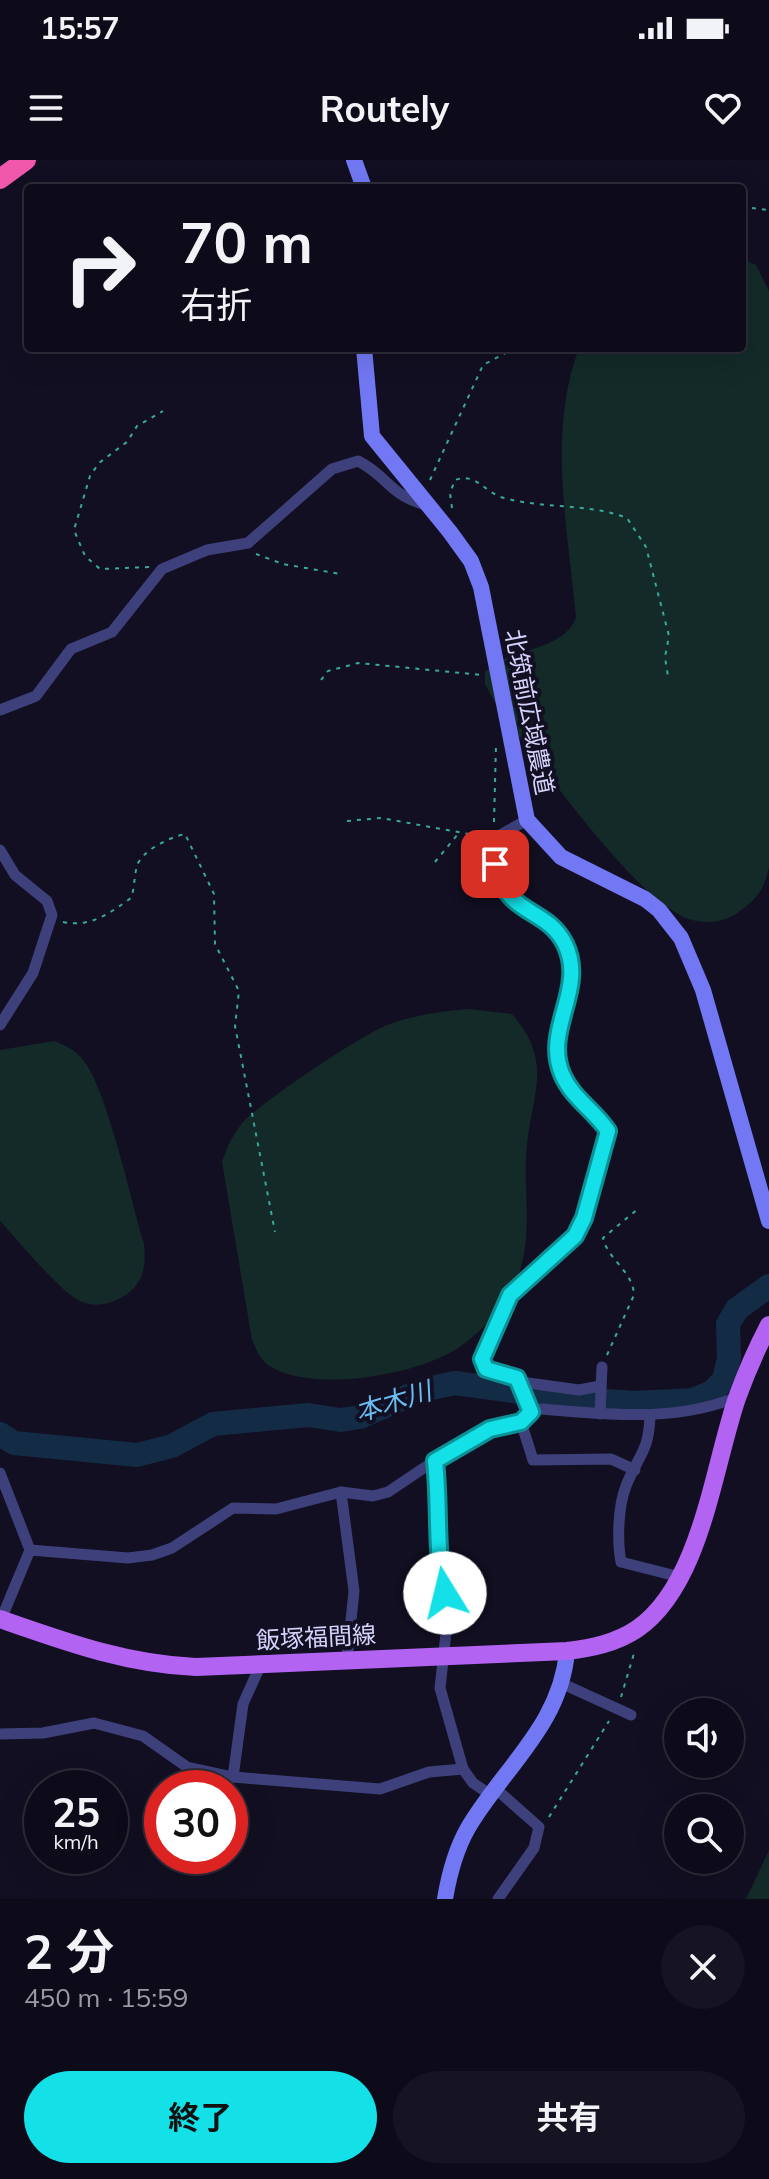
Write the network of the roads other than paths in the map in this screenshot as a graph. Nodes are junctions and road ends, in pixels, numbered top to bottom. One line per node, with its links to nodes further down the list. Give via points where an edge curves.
1 (26, 160): 3 (highway)
2 (354, 160): 4 (street)
3 (0, 179)
4 (363, 184)
5 (364, 352): 6 (street, 北筑前広域農道, via 372,436)
6 (422, 500): 7 (street, via 402,499 358,461 332,469 247,543 207,550 162,569 112,632 71,649 36,696); 8 (street, 北筑前広域農道, via 471,561 481,587)
7 (0, 710)
8 (527, 820): 11 (street, 北筑前広域農道, via 561,857 645,899 681,938 703,990); 14 (street, via 493,839 497,878 509,900 542,920 565,944 572,976 557,1036 561,1072 608,1131 575,1236 510,1295 491,1332 482,1359 486,1369)
9 (0, 850): 10 (street, via 15,875 47,901 52,915 33,973)
10 (0, 1025)
11 (769, 1221)
12 (769, 1325): 16 (main road, 飯塚福間線)
13 (602, 1367): 15 (street)
14 (521, 1382): 15 (street, via 579,1390); 17 (street)
15 (600, 1386): 18 (street)
16 (737, 1397): 19 (street, via 692,1412); 26 (main road, 飯塚福間線)
17 (531, 1412): 18 (street); 20 (street)
18 (600, 1414): 19 (street)
19 (650, 1415): 22 (street, via 649,1442)
20 (521, 1422): 21 (street, via 490,1429); 22 (street, via 533,1460 611,1459)
21 (435, 1461): 24 (street, via 388,1492); 29 (street)
22 (635, 1470): 26 (street, via 625,1487 621,1562)
23 (0, 1473): 25 (street)
24 (341, 1492): 25 (street, via 276,1509 233,1508 152,1555); 30 (street, via 354,1591)
25 (30, 1550): 27 (street)
26 (680, 1577): 28 (main road, 飯塚福間線, via 668,1599 637,1629 606,1644)
27 (0, 1620): 31 (main road, 飯塚福間線, via 135,1662 196,1667)
28 (567, 1651): 29 (main road, 飯塚福間線); 32 (street)
29 (445, 1655): 30 (main road, 飯塚福間線); 35 (street, via 440,1688)
30 (347, 1660): 31 (main road, 飯塚福間線)
31 (261, 1664): 37 (street, via 243,1704)
32 (563, 1684): 33 (street); 39 (street, via 536,1736)
33 (631, 1715)
34 (0, 1734): 36 (street, via 43,1733 94,1723 143,1736 187,1767)
35 (463, 1769): 38 (street, via 429,1772 380,1789); 39 (street, via 473,1783)
36 (201, 1770)
37 (234, 1770)
38 (248, 1778)
39 (493, 1792): 40 (street, via 467,1829); 41 (street, via 539,1827 534,1848)
40 (445, 1899)
41 (498, 1899)

